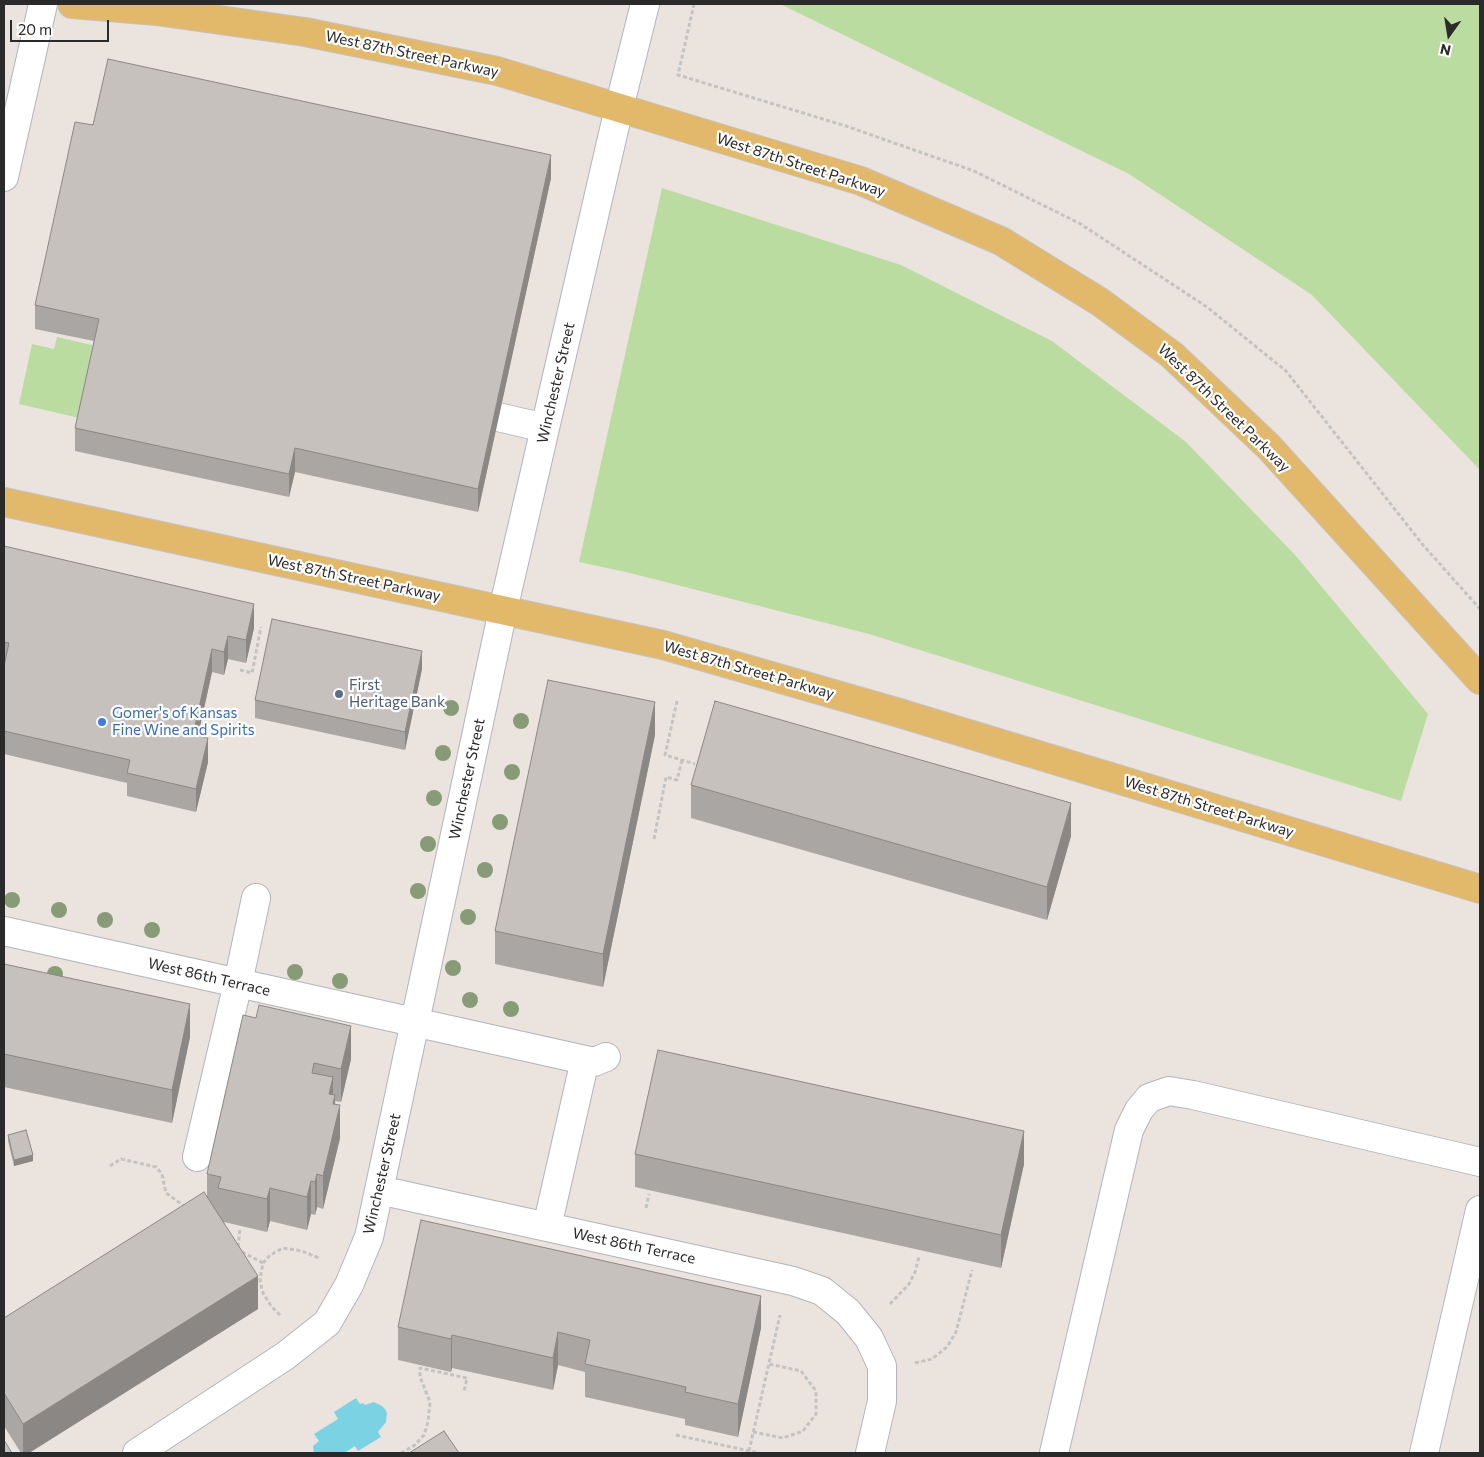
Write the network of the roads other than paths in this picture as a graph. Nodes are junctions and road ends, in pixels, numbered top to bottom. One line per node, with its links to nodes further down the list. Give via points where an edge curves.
1 (42, 4): 5 (street)
2 (72, 4): 4 (main road, West 87th Street Parkway, via 156,11 305,32 497,71)
3 (645, 4): 4 (street, Winchester Street)
4 (619, 108): 7 (street, Winchester Street); 10 (main road, West 87th Street Parkway, via 861,181 1001,241 1100,302 1172,355 1268,447)
5 (4, 177)
6 (498, 417): 7 (street)
7 (545, 428): 9 (street, Winchester Street)
8 (4, 502): 9 (main road, West 87th Street Parkway)
9 (503, 610): 11 (main road, West 87th Street Parkway, via 663,645 896,712); 15 (street, Winchester Street)
10 (1480, 680)
11 (1480, 890)
12 (256, 898): 14 (street)
13 (4, 930): 14 (street, West 86th Terrace)
14 (238, 984): 15 (street, West 86th Terrace); 16 (street)
15 (415, 1023): 18 (street, Winchester Street); 20 (street, West 86th Terrace, via 596,1059)
16 (197, 1157)
17 (1480, 1162): 23 (street, via 1193,1095 1169,1091 1149,1098 1129,1130)
18 (379, 1190): 20 (street, West 86th Terrace); 21 (street, Winchester Street, via 369,1237 349,1285 327,1323 286,1356)
19 (1480, 1210): 24 (street)
20 (547, 1227): 22 (street, West 86th Terrace, via 793,1281 822,1291 848,1312 869,1338 882,1366 882,1401)
21 (138, 1453)
22 (870, 1453)
23 (1054, 1453)
24 (1424, 1453)

